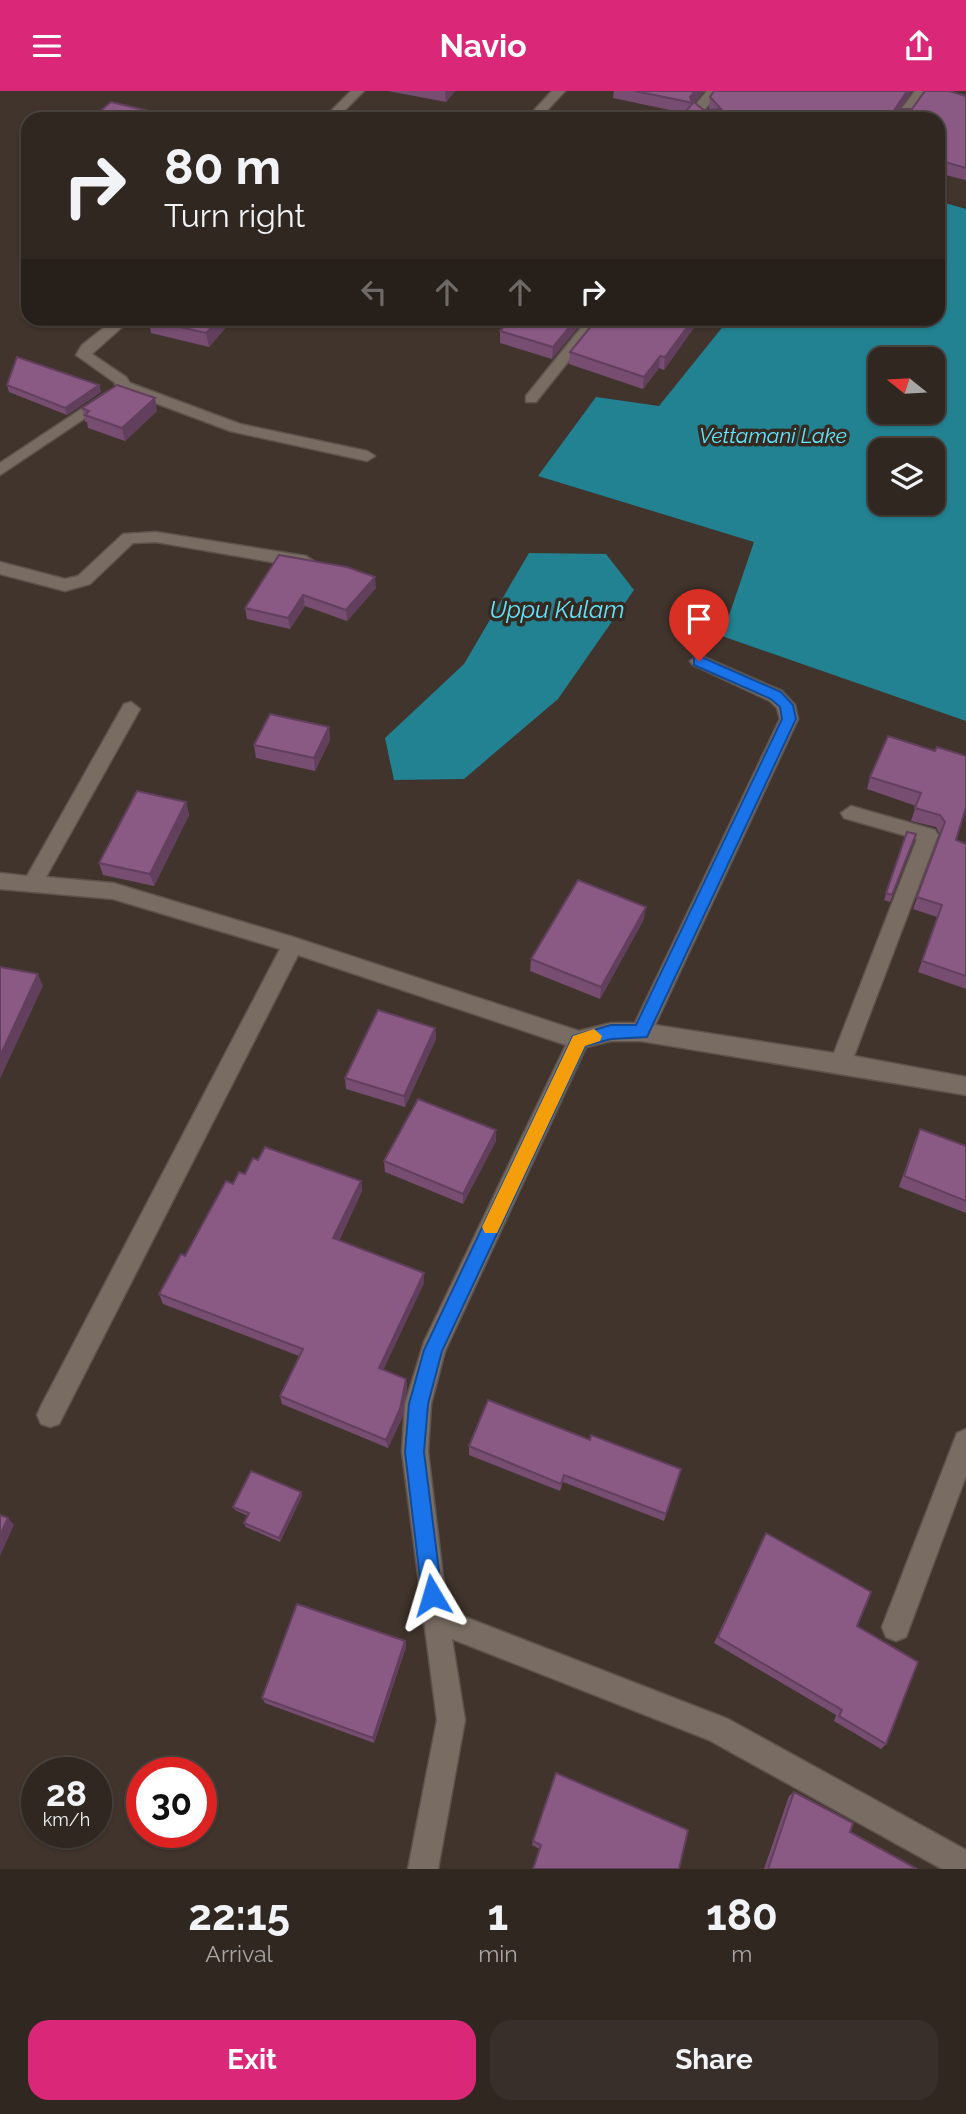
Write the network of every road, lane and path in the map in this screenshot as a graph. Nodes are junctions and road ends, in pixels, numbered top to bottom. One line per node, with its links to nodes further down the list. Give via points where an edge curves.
1 (358, 91): 5 (street)
2 (559, 91): 6 (street)
3 (714, 91): 7 (street, via 697,110)
4 (922, 91): 8 (street)
5 (336, 112)
6 (540, 112)
7 (700, 112)
8 (906, 112)
9 (115, 326): 11 (street, via 84,355)
10 (589, 326): 12 (street)
11 (123, 386): 13 (street, via 236,428); 14 (street)
12 (531, 399)
13 (367, 456)
14 (0, 470)
15 (327, 565): 16 (street, via 156,537 129,538 84,580 65,585)
16 (0, 568)
17 (699, 661): 23 (street, via 776,696 786,705 789,719)
18 (131, 709): 21 (street)
19 (851, 813): 25 (street, via 929,835)
20 (0, 881): 21 (street)
21 (33, 883): 22 (street, via 113,891)
22 (292, 945): 24 (street); 27 (street)
23 (641, 1032): 24 (street, via 611,1032); 25 (street)
24 (579, 1040): 29 (street, via 433,1350 418,1404 415,1452)
25 (841, 1063): 26 (street)
26 (966, 1086)
27 (50, 1415)
28 (966, 1443): 30 (street)
29 (435, 1619): 31 (street, via 718,1729); 32 (street, via 451,1720)
30 (896, 1626)
31 (966, 1866)
32 (423, 1869)

